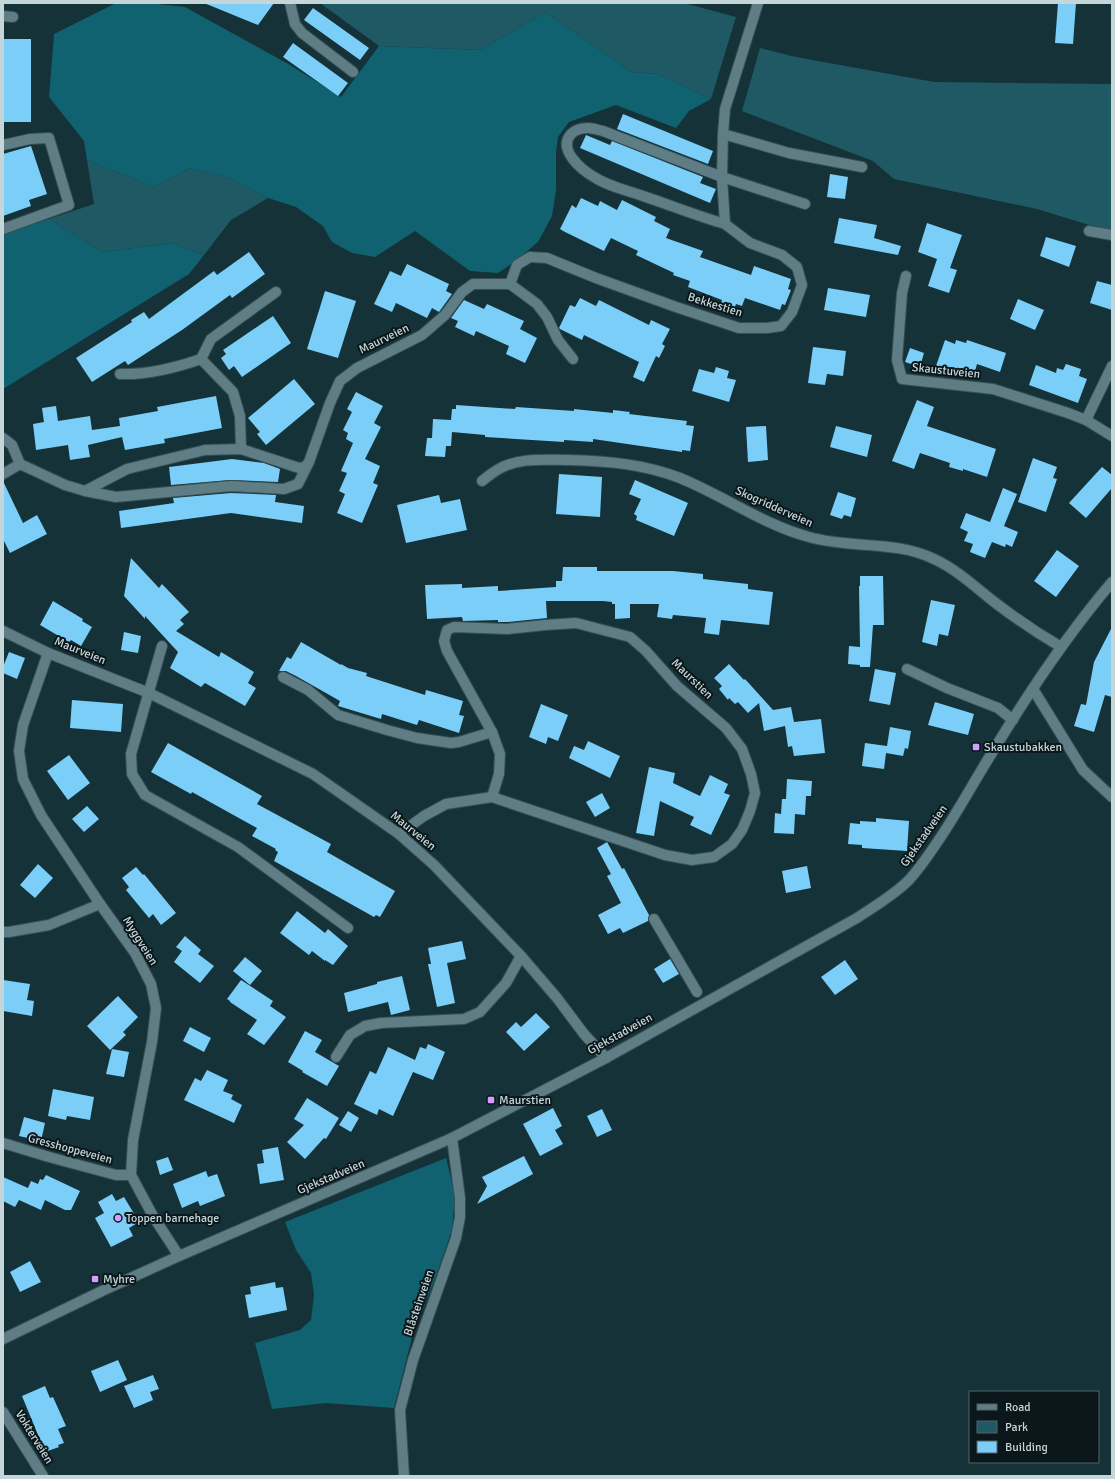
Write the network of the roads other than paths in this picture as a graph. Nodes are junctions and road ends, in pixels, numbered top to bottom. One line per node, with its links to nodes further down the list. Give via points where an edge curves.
1 (290, 3): 3 (street, via 295,24 302,34)
2 (758, 3): 4 (street, via 725,109)
3 (353, 72)
4 (723, 134): 6 (street, via 789,154); 7 (street)
5 (3, 145): 10 (street, via 49,138 69,204)
6 (862, 167)
7 (722, 177): 8 (street); 9 (street); 9 (street, via 603,131 578,129 568,139 570,154 578,166 595,178 613,187)
8 (805, 204)
9 (725, 224): 14 (street, Bekkestien, via 750,243 782,255 797,267 802,285 792,312 781,326 739,328 596,278 547,258 530,257 517,265)
10 (3, 229)
11 (1089, 231): 12 (street)
12 (1112, 235)
13 (906, 276): 20 (street, Skaustuveien, via 896,360 902,379 993,389)
14 (510, 284): 17 (street, via 537,304 547,317 558,340); 24 (street, Maurveien, via 472,284 462,292 445,316 422,335 357,368 340,381)
15 (276, 292): 16 (street, via 211,339)
16 (201, 359): 19 (street, via 136,375); 23 (street, via 233,392 240,416)
17 (573, 359)
18 (1112, 366): 20 (street)
19 (120, 374)
20 (1086, 420): 21 (street, Skaustuveien)
21 (1112, 436)
22 (3, 438): 25 (street, via 12,444)
23 (241, 449): 24 (street, via 299,468); 28 (street, via 205,450 127,469)
24 (309, 462): 28 (street, Maurveien, via 298,484 284,489 231,486 116,497)
25 (20, 464): 26 (street); 28 (street, Maurveien)
26 (3, 474)
27 (482, 481): 32 (street, Skogridderveien, via 500,468 529,460 615,462 655,470 693,484 765,520 809,537 838,543 900,548 929,557 951,568 1026,625)
28 (85, 491)
29 (1112, 582): 32 (street, Gjekstadveien)
30 (3, 630): 33 (street, Maurveien)
31 (162, 646): 37 (street)
32 (1061, 647): 36 (street, Gjekstadveien)
33 (48, 653): 37 (street, Maurveien); 43 (street, Myggveien, via 23,725 19,751 23,779 41,815)
34 (907, 669): 38 (street, via 998,708)
35 (283, 677): 39 (street, via 308,690 338,715 417,738 451,743)
36 (1033, 689): 38 (street, Gjekstadveien); 41 (street, via 1083,770)
37 (149, 693): 42 (street, Maurveien, via 313,774); 45 (street, via 131,754 132,774 145,796 238,847)
38 (1013, 720): 50 (street, Gjekstadveien, via 923,864 890,896 857,918)
39 (492, 732): 40 (street, Maurstien, via 500,754 499,774); 40 (street, Maurstien, via 447,651 444,641 447,630 454,627 507,629 576,623 630,637 646,651 677,686 726,728 742,749 755,793 742,830 732,844 714,857 692,860 665,855)
40 (492, 797): 42 (street, Maurstien, via 446,804)
41 (1112, 797)
42 (399, 834): 47 (street, Maurveien, via 434,865)
43 (100, 904): 46 (street, via 49,925); 53 (street, Myggveien, via 135,953 151,984 156,1008 133,1140)
44 (654, 919): 48 (street)
45 (348, 928)
46 (3, 932)
47 (521, 956): 49 (street, via 506,983 480,1012 464,1018 365,1026 350,1035); 50 (street, Maurveien)
48 (697, 992)
49 (336, 1057)
50 (606, 1058): 51 (street, Gjekstadveien)
51 (452, 1138): 54 (street, Gjekstadveien); 58 (street, Blåsteinveien, via 460,1217 456,1238 416,1353 400,1410)
52 (3, 1143): 53 (street, Gresshoppeveien, via 116,1175)
53 (131, 1175): 54 (street)
54 (179, 1256): 55 (street, Gjekstadveien)
55 (3, 1339)
56 (3, 1412): 57 (street, Vokterveien)
57 (43, 1476)
58 (404, 1476)

